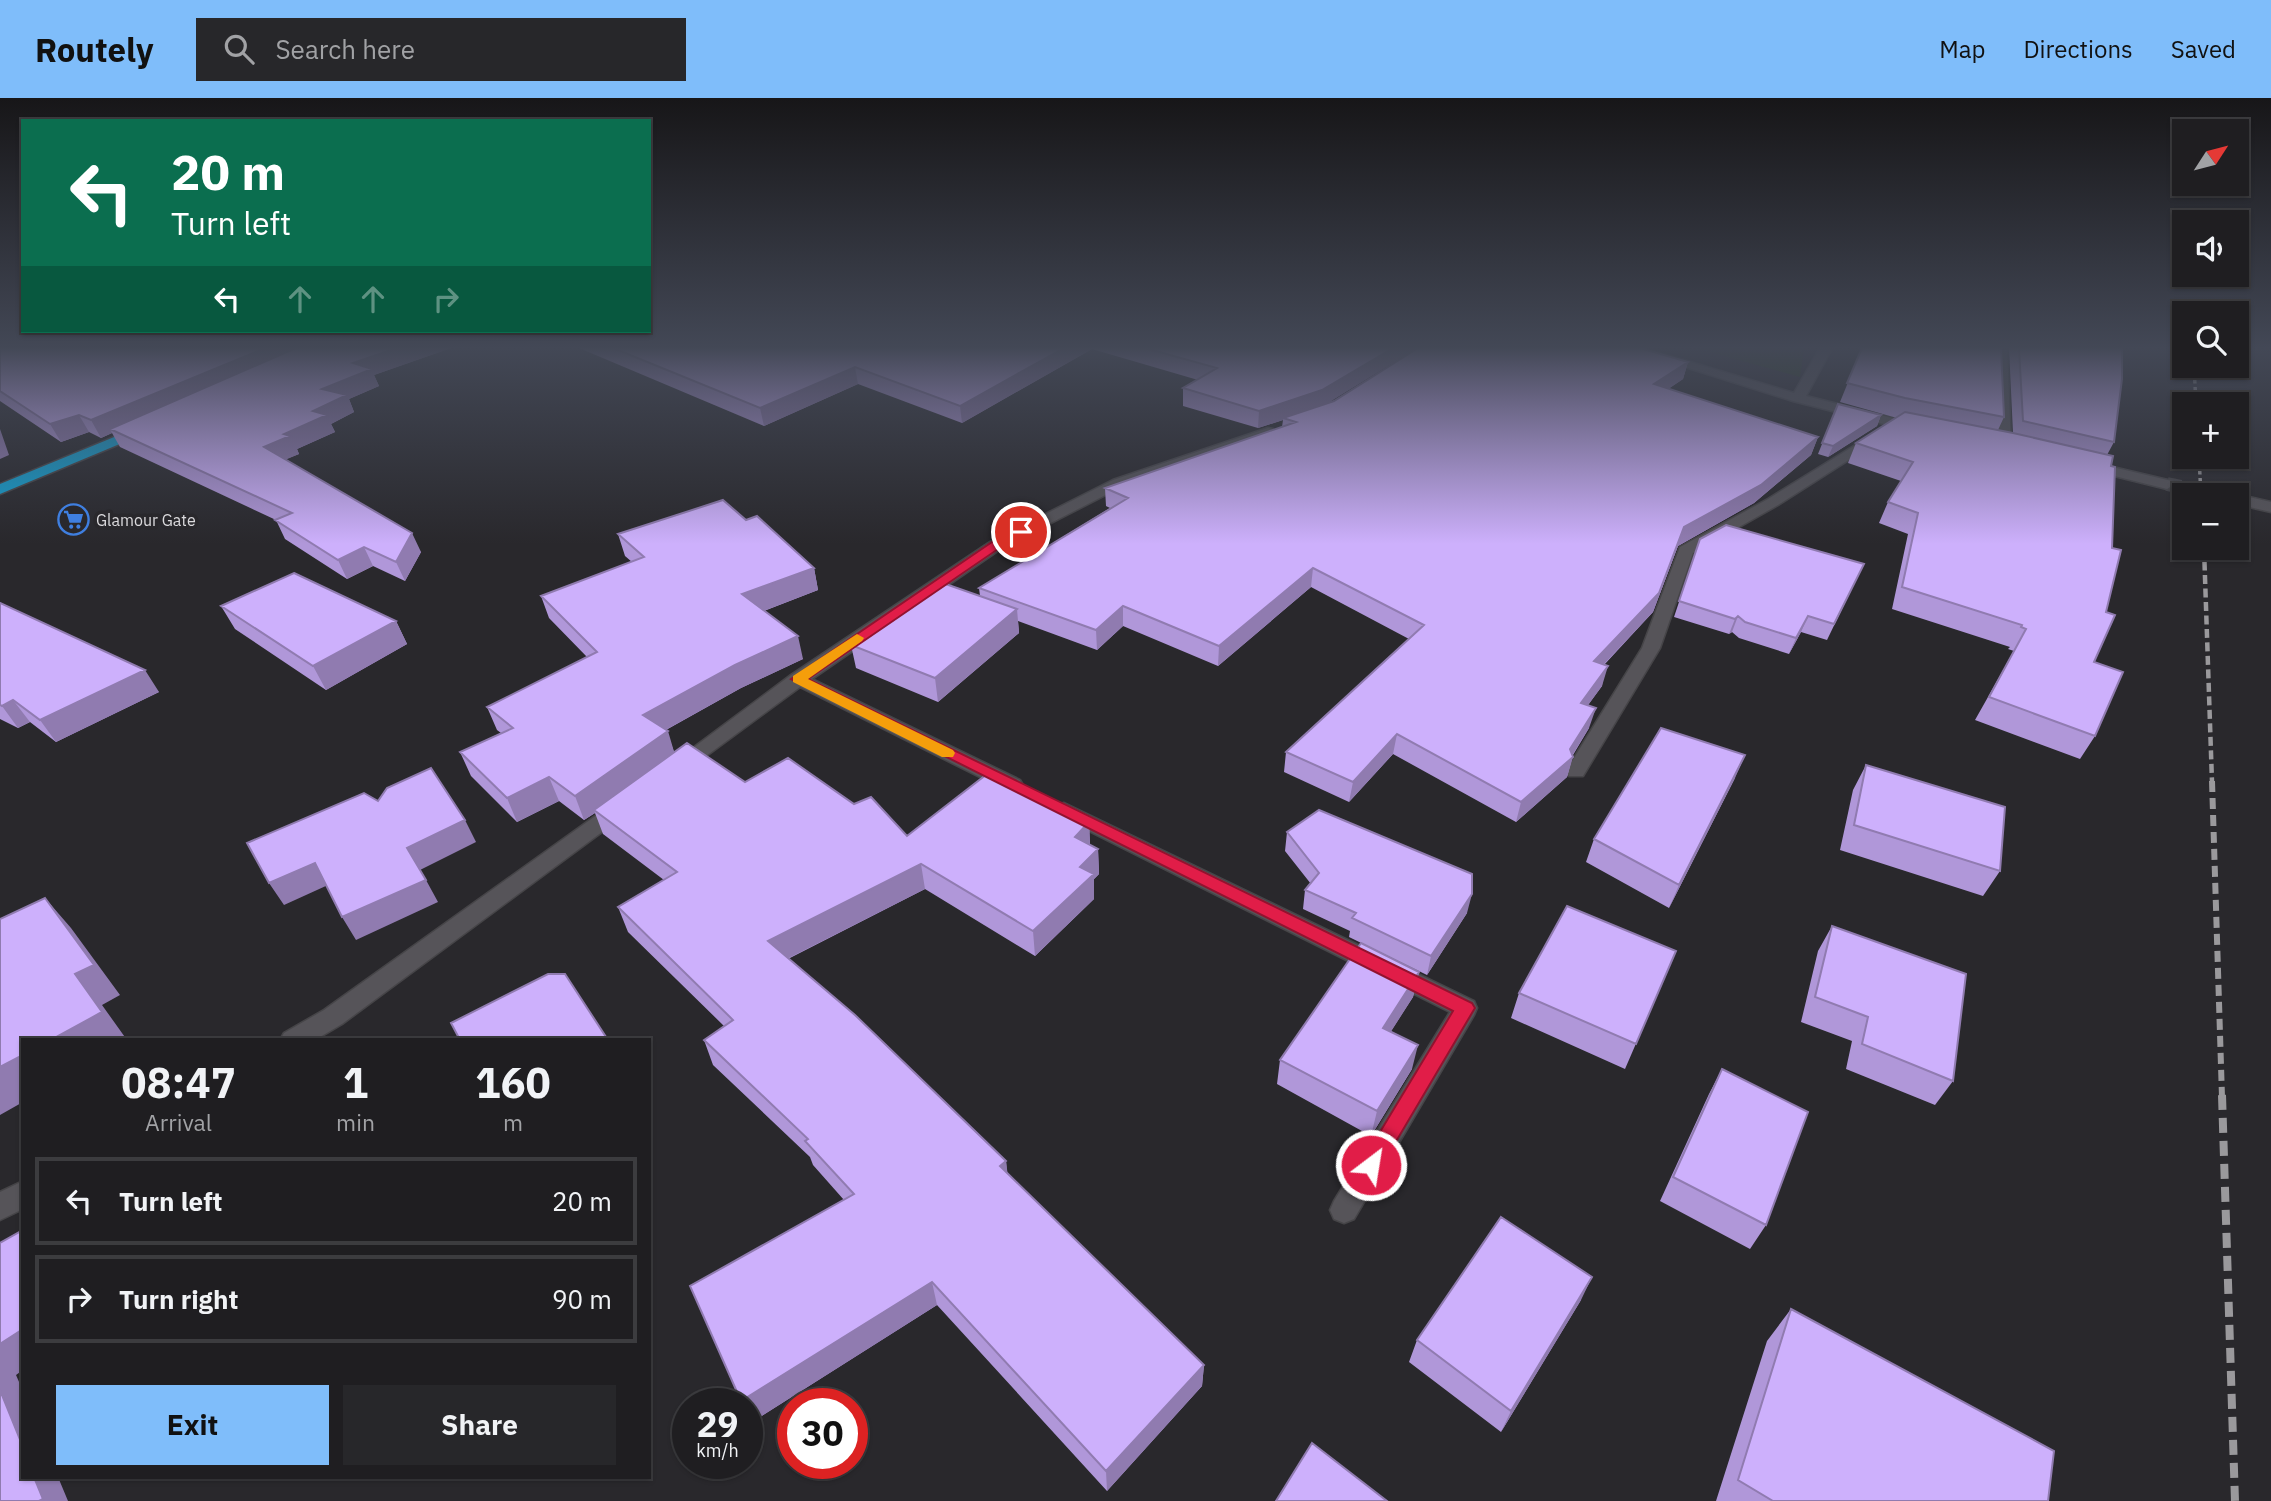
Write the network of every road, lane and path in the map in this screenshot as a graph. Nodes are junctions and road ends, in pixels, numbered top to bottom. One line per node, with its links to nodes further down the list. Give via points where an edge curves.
1 (1855, 413): 3 (street)
2 (2004, 413): 7 (street)
3 (1894, 424): 6 (street); 14 (street, via 1773,502 1686,550 1651,648)
4 (151, 426): 10 (highway)
5 (1288, 426): 13 (street, via 1118,483 996,545)
6 (1931, 431)
7 (2005, 446)
8 (2072, 462): 9 (street)
9 (2167, 484)
10 (0, 489)
11 (2249, 502): 12 (street)
12 (2271, 507)
13 (798, 679): 15 (street); 20 (street, via 1465,1008)
14 (1576, 771)
15 (665, 776)
16 (632, 800): 17 (street, via 333,1017)
17 (296, 1038)
18 (21, 1195): 19 (street)
19 (0, 1207)
20 (1344, 1210)

